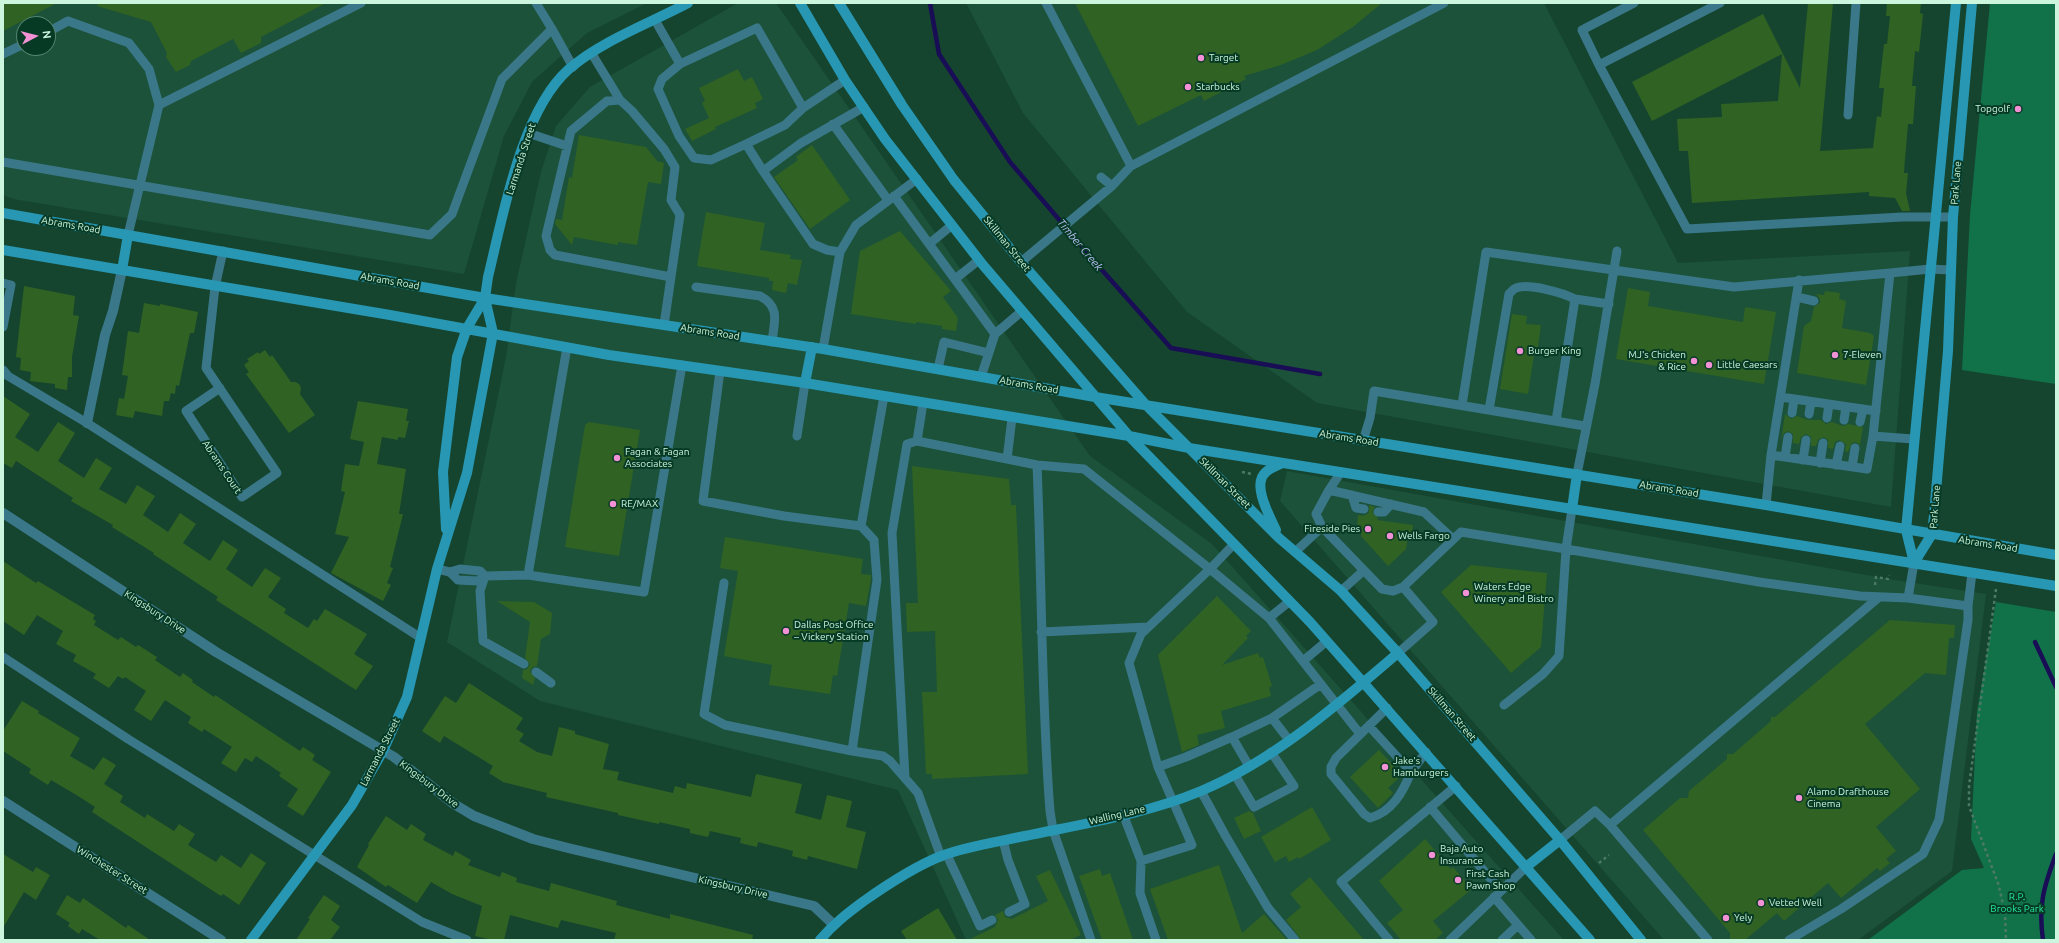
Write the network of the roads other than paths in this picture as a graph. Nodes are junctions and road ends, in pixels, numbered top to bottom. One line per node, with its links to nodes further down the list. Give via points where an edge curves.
1 (361, 3): 24 (lane)
2 (536, 3): 15 (lane)
3 (688, 3): 13 (main road, Larmanda Street)
4 (800, 3): 22 (main road)
5 (839, 3): 51 (main road, Skillman Street, via 902,105 954,180)
6 (1046, 3): 33 (lane)
7 (1444, 3): 33 (lane)
8 (1634, 3): 20 (lane, via 1582,30)
9 (1720, 3): 20 (lane)
10 (1856, 3): 27 (lane)
11 (1956, 3): 41 (main road, Park Lane)
12 (1972, 3): 42 (main road, Park Lane)
13 (655, 20): 18 (main road, Larmanda Street); 19 (lane)
14 (56, 28): 24 (lane, via 68,21 130,43 149,69)
15 (552, 29): 21 (lane); 37 (lane, via 502,79 452,214 430,235)
16 (16, 48): 17 (lane)
17 (3, 54)
18 (592, 54): 21 (main road, Larmanda Street); 23 (lane)
19 (680, 64): 26 (lane, via 757,28); 30 (lane, via 662,79 658,88 679,136 694,158 711,160)
20 (1600, 66): 41 (lane, via 1687,229)
21 (572, 67): 29 (main road, Larmanda Street, via 540,105)
22 (845, 80): 25 (main road); 26 (lane)
23 (620, 100): 31 (lane, via 607,101 592,112 571,131); 57 (lane, via 664,149 675,167 671,200 680,215)
24 (159, 105): 37 (lane)
25 (864, 107): 28 (lane); 36 (main road)
26 (803, 108): 30 (lane, via 785,125)
27 (1848, 115)
28 (833, 124): 34 (lane); 39 (lane)
29 (528, 133): 31 (lane); 64 (main road, Larmanda Street, via 507,199)
30 (746, 144): 34 (lane)
31 (567, 146): 57 (lane, via 546,236 550,250 555,255)
32 (3, 162): 37 (lane)
33 (1131, 166): 38 (lane)
34 (763, 171): 49 (lane, via 813,244)
35 (1101, 178): 38 (lane)
36 (916, 179): 39 (lane); 43 (main road)
37 (140, 185): 44 (lane)
38 (1112, 186): 51 (lane)
39 (891, 198): 45 (lane); 49 (lane, via 856,225)
40 (3, 213): 44 (main road, Abrams Road)
41 (1935, 216): 42 (lane); 52 (main road, Park Lane)
42 (1953, 217): 55 (main road, Park Lane)
43 (952, 225): 45 (lane); 50 (main road)
44 (128, 235): 47 (main road, Abrams Road); 53 (main road)
45 (929, 244): 58 (lane)
46 (3, 250): 53 (main road)
47 (223, 251): 61 (lane, Abrams Court); 64 (main road, Abrams Road)
48 (1617, 251): 54 (lane)
49 (840, 252): 77 (lane)
50 (979, 260): 58 (lane); 68 (main road)
51 (1021, 262): 93 (main road, Skillman Street)
52 (1930, 269): 55 (lane); 56 (lane); 112 (main road, Park Lane)
53 (122, 270): 61 (main road); 106 (street)
54 (1614, 270): 59 (lane, via 1734,287); 67 (lane); 94 (lane, via 1486,252)
55 (1950, 270): 142 (main road, Park Lane, via 1948,351)
56 (1890, 273): 59 (lane); 98 (lane)
57 (671, 277): 69 (lane)
58 (955, 279): 73 (lane)
59 (1799, 280): 63 (lane)
60 (3, 283): 70 (lane, via 11,285)
61 (215, 287): 71 (main road); 85 (lane, Abrams Court, via 206,368)
62 (696, 287): 74 (lane, via 760,296 769,300 775,310)
63 (1797, 297): 66 (lane); 88 (lane)
64 (485, 298): 69 (main road, Abrams Road); 71 (main road, Larmanda Street); 72 (main road, Larmanda Street)
65 (1575, 299): 67 (lane); 97 (lane, via 1565,293 1523,286 1514,288 1509,294); 104 (lane)
66 (1814, 301)
67 (1609, 304): 107 (lane)
68 (1022, 311): 73 (lane); 87 (main road)
69 (664, 325): 74 (main road, Abrams Road)
70 (3, 327)
71 (467, 328): 72 (main road); 143 (main road, Larmanda Street, via 457,357 443,472)
72 (493, 333): 75 (main road); 143 (main road, Larmanda Street, via 467,473)
73 (995, 334): 78 (lane)
74 (772, 342): 76 (main road, Abrams Road)
75 (567, 347): 79 (main road); 155 (lane)
76 (812, 347): 77 (main road, Abrams Road); 84 (main road)
77 (823, 349): 80 (main road, Abrams Road)
78 (989, 353): 80 (lane, via 944,342); 83 (lane)
79 (682, 365): 82 (main road); 155 (lane, via 644,592)
80 (938, 369): 83 (main road, Abrams Road)
81 (3, 370): 106 (lane, via 8,376)
82 (720, 371): 84 (main road); 139 (lane, via 703,501 784,516)
83 (981, 377): 87 (main road, Abrams Road)
84 (805, 383): 86 (main road); 108 (lane)
85 (220, 388): 85 (lane, Abrams Court, via 277,474 242,497 186,412)
86 (884, 396): 91 (main road); 139 (lane)
87 (1095, 397): 93 (main road, Abrams Road); 109 (main road)
88 (1781, 397): 89 (lane); 120 (lane)
89 (1794, 399): 90 (lane); 99 (lane)
90 (1811, 402): 92 (lane); 100 (lane)
91 (923, 403): 101 (main road); 115 (lane)
92 (1829, 404): 95 (lane); 102 (lane)
93 (1146, 405): 113 (main road, Abrams Road); 118 (main road, Skillman Street)
94 (1462, 405): 97 (lane); 113 (lane, via 1374,391 1370,418)
95 (1846, 407): 96 (lane); 103 (lane)
96 (1863, 409): 98 (lane); 105 (lane)
97 (1489, 410): 104 (lane)
98 (1876, 411): 110 (lane)
99 (1792, 413)
100 (1810, 414)
101 (1012, 418): 109 (main road); 122 (lane)
102 (1827, 418)
103 (1844, 420)
104 (1556, 421): 107 (lane)
105 (1860, 422)
106 (86, 423): 168 (lane)
107 (1585, 426): 130 (lane)
108 (797, 436)
109 (1129, 436): 118 (main road); 146 (main road)
110 (1873, 436): 112 (lane); 128 (lane, via 1867,469)
111 (1788, 437): 121 (lane)
112 (1914, 439): 141 (main road, Park Lane)
113 (1363, 440): 130 (main road, Abrams Road)
114 (1806, 440): 123 (lane)
115 (917, 441): 122 (lane); 194 (lane, via 907,444 892,533)
116 (1823, 443): 125 (lane)
117 (1840, 446): 127 (lane)
118 (1189, 448): 124 (main road); 144 (main road, Skillman Street)
119 (1855, 448): 128 (lane)
120 (1771, 455): 121 (lane); 134 (lane)
121 (1785, 457): 123 (lane)
122 (1007, 459): 126 (lane)
123 (1803, 460): 125 (lane)
124 (1282, 463): 129 (main road); 144 (main road, via 1265,472 1260,485 1263,502)
125 (1820, 463): 127 (lane)
126 (1037, 465): 152 (lane, via 1084,469); 167 (lane)
127 (1836, 465): 128 (lane)
128 (1852, 468)
129 (1341, 472): 131 (lane); 136 (main road)
130 (1576, 474): 134 (main road, Abrams Road); 136 (main road)
131 (1329, 490): 132 (lane); 140 (lane, via 1316,514)
132 (1352, 495): 133 (lane); 135 (lane, via 1356,508)
133 (1391, 504): 137 (lane, via 1384,512); 145 (lane, via 1424,512)
134 (1766, 505): 141 (main road, Abrams Road)
135 (1364, 509)
136 (1572, 509): 147 (lane); 150 (main road)
137 (1378, 512)
138 (3, 513): 186 (street, Kingsbury Drive, via 216,652)
139 (861, 526): 187 (lane, via 874,540 878,580)
140 (1322, 527): 148 (lane); 153 (lane)
141 (1906, 530): 142 (main road, Abrams Road); 150 (main road, Park Lane)
142 (1932, 534): 149 (main road, Abrams Road); 150 (main road, Park Lane)
143 (446, 535): 151 (main road, Larmanda Street)
144 (1279, 538): 148 (main road, Skillman Street)
145 (1453, 539): 147 (lane, via 1462,532); 159 (lane)
146 (1234, 544): 152 (lane); 163 (main road)
147 (1566, 549): 161 (lane, via 1759,582); 179 (lane, via 1559,656 1543,674)
148 (1295, 552): 160 (main road, Skillman Street)
149 (2056, 555)
150 (1914, 563): 154 (main road); 162 (lane)
151 (437, 569): 156 (lane, via 450,572 460,569 480,571); 168 (main road, Larmanda Street)
152 (1210, 569): 165 (lane); 166 (lane)
153 (1363, 571): 159 (lane, via 1382,589 1393,591); 160 (lane)
154 (1972, 572): 158 (main road); 164 (lane)
155 (528, 575): 156 (lane)
156 (484, 576): 173 (lane, via 480,591 483,641)
157 (724, 583): 187 (lane, via 704,714 725,725)
158 (2056, 586)
159 (1403, 587): 170 (lane, via 1433,622)
160 (1341, 592): 170 (main road, Skillman Street)
161 (1878, 598): 162 (lane); 201 (lane)
162 (1908, 598): 164 (lane)
163 (1290, 601): 165 (lane); 169 (main road)
164 (1968, 606): 228 (lane, via 1939,820 1923,854)
165 (1269, 618): 172 (lane)
166 (1148, 626): 167 (lane); 191 (lane, via 1141,634 1129,663)
167 (1041, 632): 202 (lane, via 1048,790)
168 (421, 638): 186 (main road, Larmanda Street, via 407,697)
169 (1327, 641): 172 (lane); 175 (main road)
170 (1398, 653): 175 (main road, Walling Lane); 204 (main road, Skillman Street)
171 (3, 657): 205 (lane, via 128,739)
172 (1303, 661): 177 (lane)
173 (524, 664)
174 (536, 672): 176 (lane)
175 (1364, 682): 178 (main road, Walling Lane); 180 (main road)
176 (551, 683)
177 (1321, 684): 178 (lane); 181 (lane)
178 (1336, 705): 183 (lane); 185 (main road, Walling Lane)
179 (1504, 705)
180 (1387, 708): 182 (lane); 189 (main road)
181 (1272, 718): 184 (lane); 185 (lane)
182 (1369, 726): 183 (lane); 192 (lane)
183 (1360, 734): 192 (lane, via 1330,767 1331,774 1367,817 1374,817 1394,803 1405,788)
184 (1232, 737): 190 (lane); 191 (lane)
185 (1289, 740): 188 (main road, Walling Lane)
186 (383, 751): 205 (main road, Larmanda Street, via 352,805); 212 (street, Kingsbury Drive, via 454,804 504,829 568,848 814,906)
187 (852, 751): 194 (lane, via 883,756)
188 (1271, 752): 190 (main road, Walling Lane); 193 (lane, via 1294,786 1254,807)
189 (1426, 752): 192 (lane); 195 (main road)
190 (1249, 766): 193 (main road, Walling Lane)
191 (1158, 767): 198 (lane)
192 (1411, 772)
193 (1234, 775): 196 (main road, Walling Lane)
194 (905, 778): 206 (lane, via 918,793)
195 (1456, 786): 199 (lane); 208 (main road)
196 (1201, 791): 198 (main road, Walling Lane); 220 (lane, via 1268,908)
197 (3, 801): 214 (street, Winchester Street)
198 (1172, 802): 200 (main road, Walling Lane); 207 (lane, via 1192,845)
199 (1430, 807): 209 (lane); 221 (lane, via 1341,882)
200 (1123, 814): 202 (main road, Walling Lane); 207 (lane)
201 (1610, 825): 204 (lane, via 1595,812); 227 (lane)
202 (1053, 830): 203 (main road, Walling Lane); 218 (lane)
203 (1003, 840): 206 (main road, Walling Lane); 210 (lane, via 1025,904)
204 (1560, 840): 208 (main road); 226 (main road, Skillman Street)
205 (314, 853): 215 (main road, Larmanda Street); 216 (lane, via 422,922)
206 (944, 856): 211 (lane, via 980,926); 212 (main road, Walling Lane, via 900,877)
207 (1141, 861): 219 (lane, via 1140,893)
208 (1526, 867): 209 (lane); 225 (main road)
209 (1498, 894): 213 (lane); 222 (lane)
210 (1009, 912)
211 (992, 920)
212 (833, 924): 217 (main road, Walling Lane)
213 (1518, 925): 223 (lane); 224 (lane)
214 (221, 940)
215 (251, 940)
216 (467, 940)
217 (820, 940)
218 (1091, 940)
219 (1156, 940)
220 (1295, 940)
221 (1389, 940)
222 (1450, 940)
223 (1502, 940)
224 (1531, 940)
225 (1590, 940)
226 (1641, 940)
227 (1708, 940)
228 (1789, 940)

